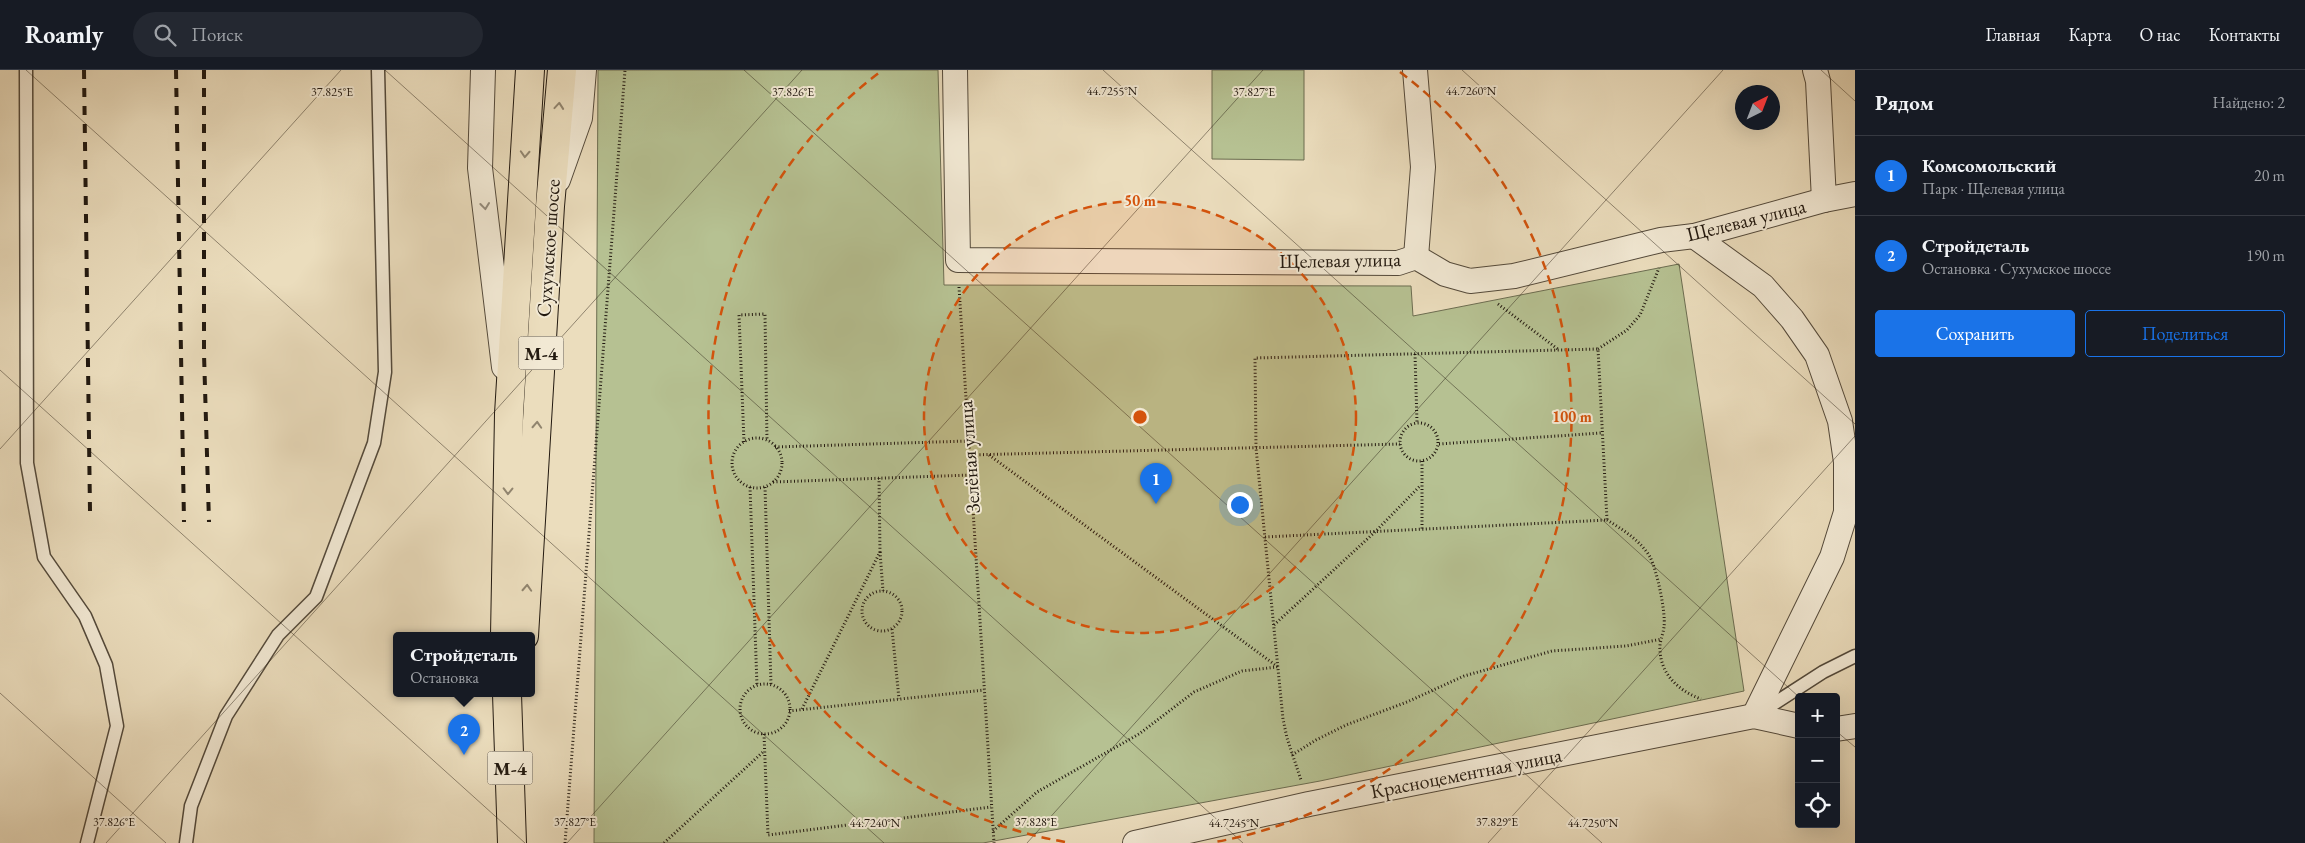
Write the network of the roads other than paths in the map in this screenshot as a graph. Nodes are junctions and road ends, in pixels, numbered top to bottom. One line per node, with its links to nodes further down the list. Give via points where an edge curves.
1 (26, 70): 25 (lane, via 27,463 44,557 85,616 92,632 106,665 117,726)
2 (378, 70): 26 (lane, via 385,372 374,443 316,597 278,635 226,716 191,806)
3 (483, 70): 15 (street, one-way to 15, via 480,168)
4 (530, 70): 15 (highway, Сухумское шоссе / М-4, one-way to 15)
5 (562, 70): 12 (highway, Сухумское шоссе / М-4, one-way to 5)
6 (584, 70): 12 (street, via 580,118)
7 (955, 70): 14 (street, Щелевая улица, via 958,260 1398,263)
8 (1415, 70): 14 (street, via 1423,167)
9 (1815, 70): 11 (street)
10 (1855, 194): 11 (street, Щелевая улица)
11 (1824, 200): 13 (street, Щелевая улица)
12 (550, 206): 17 (highway, Сухумское шоссе / М-4, one-way to 12)
13 (1694, 236): 14 (street, Щелевая улица, via 1660,240 1514,276 1470,281 1445,274); 21 (street, via 1763,286 1817,355 1840,421 1846,462 1846,512 1832,557)
14 (1416, 257)
15 (509, 414): 16 (highway, Сухумское шоссе / М-4, one-way to 16)
16 (505, 632)
17 (524, 632)
18 (1855, 656): 21 (lane, via 1823,672)
19 (507, 697): 27 (highway, М-4)
20 (523, 697): 28 (highway, М-4)
21 (1754, 716): 22 (street, Красноцементная улица); 29 (street, Красноцементная улица, via 1309,804)
22 (1795, 725)
23 (1855, 726): 24 (street)
24 (1840, 728)
25 (88, 843)
26 (186, 843)
27 (512, 843)
28 (519, 843)
29 (1135, 843)

